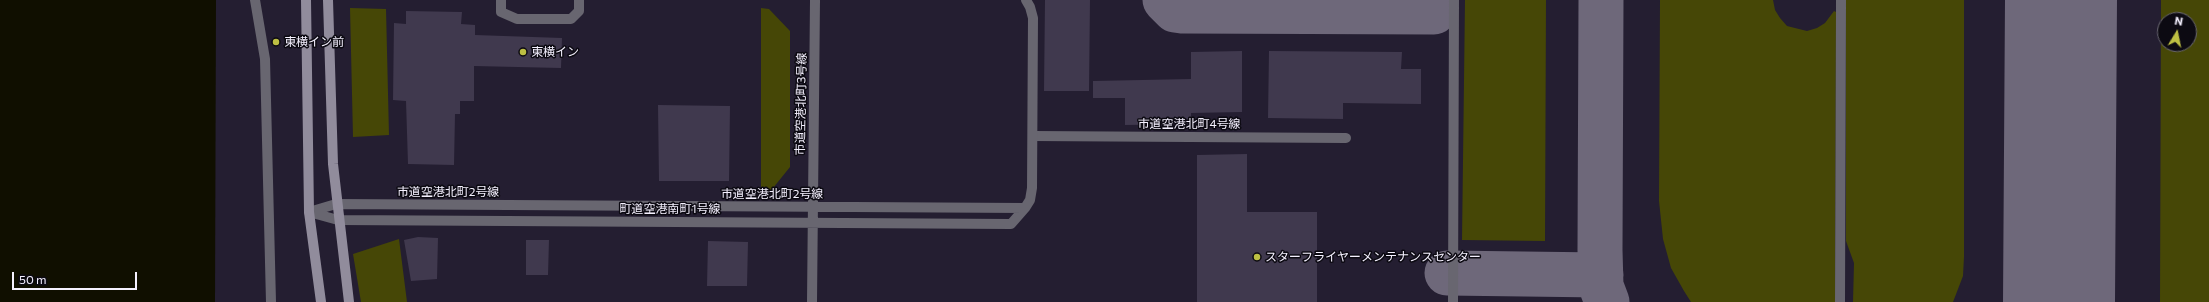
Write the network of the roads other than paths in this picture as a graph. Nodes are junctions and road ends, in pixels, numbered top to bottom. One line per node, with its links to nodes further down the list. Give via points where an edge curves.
1 (255, 0): 18 (street, via 265,59)
2 (306, 0): 15 (main road)
3 (328, 0): 12 (main road)
4 (501, 0): 5 (street, via 501,12 516,19 571,19 579,11)
5 (579, 0)
6 (815, 0): 13 (street, 市道空港北町3号線)
7 (1026, 0): 10 (street, via 1033,18)
8 (1454, 0): 22 (street)
9 (1841, 0): 23 (street)
10 (1033, 136): 11 (street, 市道空港北町4号線); 14 (street, via 1032,188 1030,200)
11 (1346, 138)
12 (336, 204): 13 (street, 市道空港北町2号線); 15 (street, 市道空港北町2号線); 16 (main road)
13 (813, 208): 14 (street, 市道空港北町2号線); 17 (street, 市道空港北町3号線)
14 (1025, 208): 17 (street, 町道空港南町1号線, via 1011,224)
15 (309, 212): 16 (street, 町道空港南町1号線); 19 (main road)
16 (338, 220): 17 (street, 町道空港南町1号線); 20 (main road)
17 (813, 224): 21 (street, 市道空港北町3号線)
18 (271, 302)
19 (321, 302)
20 (349, 302)
21 (812, 302)
22 (1453, 302)
23 (1840, 302)

